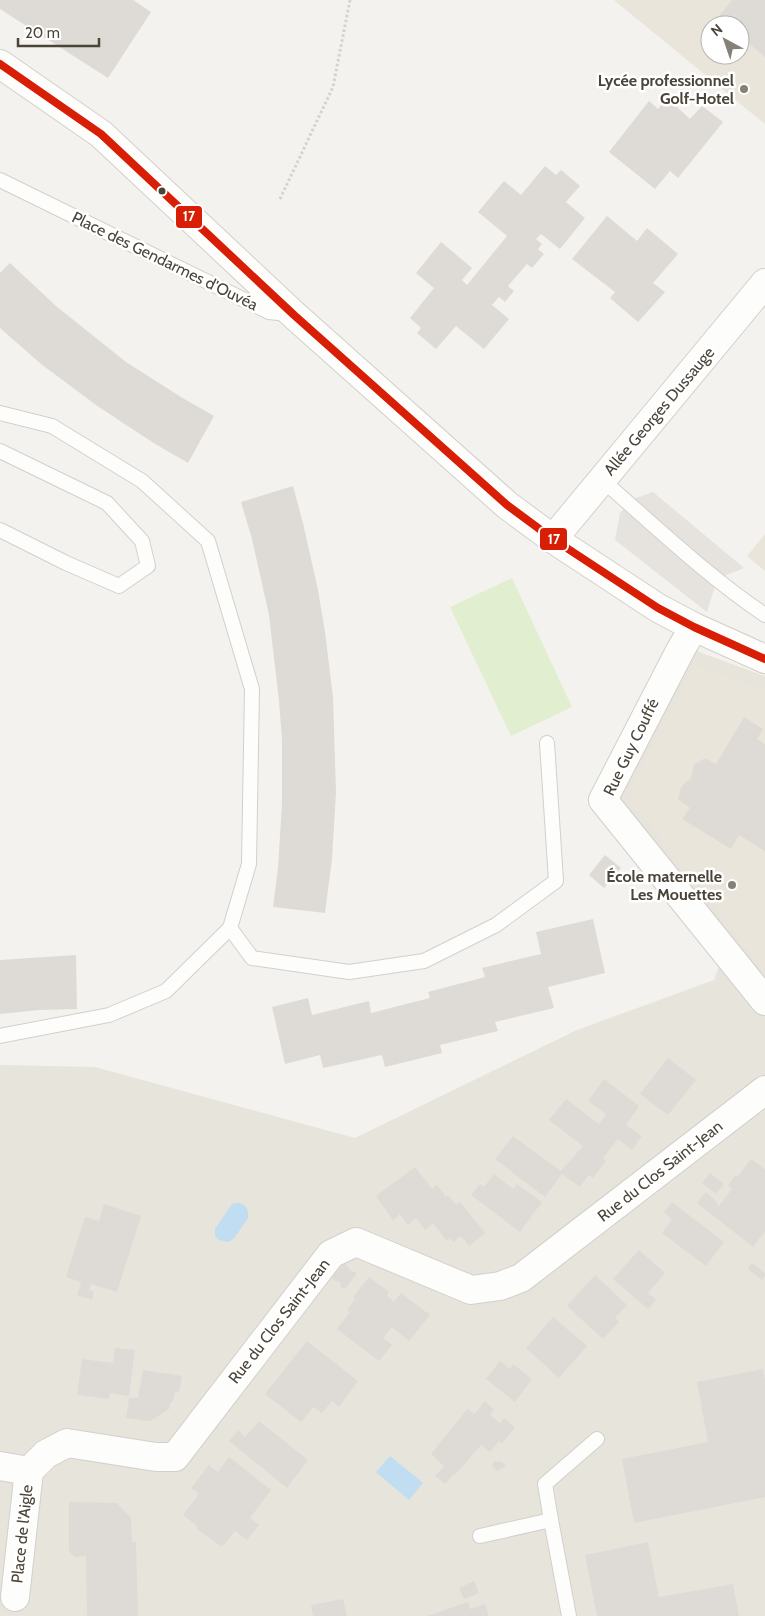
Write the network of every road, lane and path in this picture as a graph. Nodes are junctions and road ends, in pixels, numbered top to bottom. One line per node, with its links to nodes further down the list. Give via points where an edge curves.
1 (350, 0): 4 (path, via 333,87)
2 (0, 64): 6 (street, via 102,134)
3 (0, 180): 6 (lane, Place des Gendarmes d'Ouvéa, via 269,312)
4 (280, 199)
5 (765, 283): 9 (street, Allée Georges Dussauge)
6 (294, 315): 11 (street, via 507,505)
7 (0, 413): 16 (lane, via 52,426 118,466 142,481 208,541 252,689 249,864)
8 (0, 451): 10 (lane, via 107,503 142,541 148,566 119,586)
9 (601, 479): 11 (street, Allée Georges Dussauge); 12 (lane, via 702,567)
10 (0, 530)
11 (553, 539): 13 (street, via 658,608)
12 (765, 615)
13 (694, 627): 14 (street); 17 (street, Rue Guy Couffé, via 603,800)
14 (765, 659)
15 (547, 743): 16 (lane, via 556,882 496,925 424,962 349,972 252,958)
16 (230, 928): 18 (lane, via 166,991 110,1015)
17 (765, 1000)
18 (0, 1036)
19 (765, 1090): 22 (street, Rue du Clos Saint-Jean, via 521,1278 500,1286 471,1290 356,1242 331,1254 175,1457 67,1443 46,1454)
20 (597, 1439): 23 (lane, via 545,1484)
21 (0, 1466): 22 (street)
22 (29, 1470): 25 (street, Place de l'Aigle)
23 (551, 1520): 24 (lane); 26 (lane)
24 (480, 1536)
25 (15, 1598)
26 (569, 1616)

